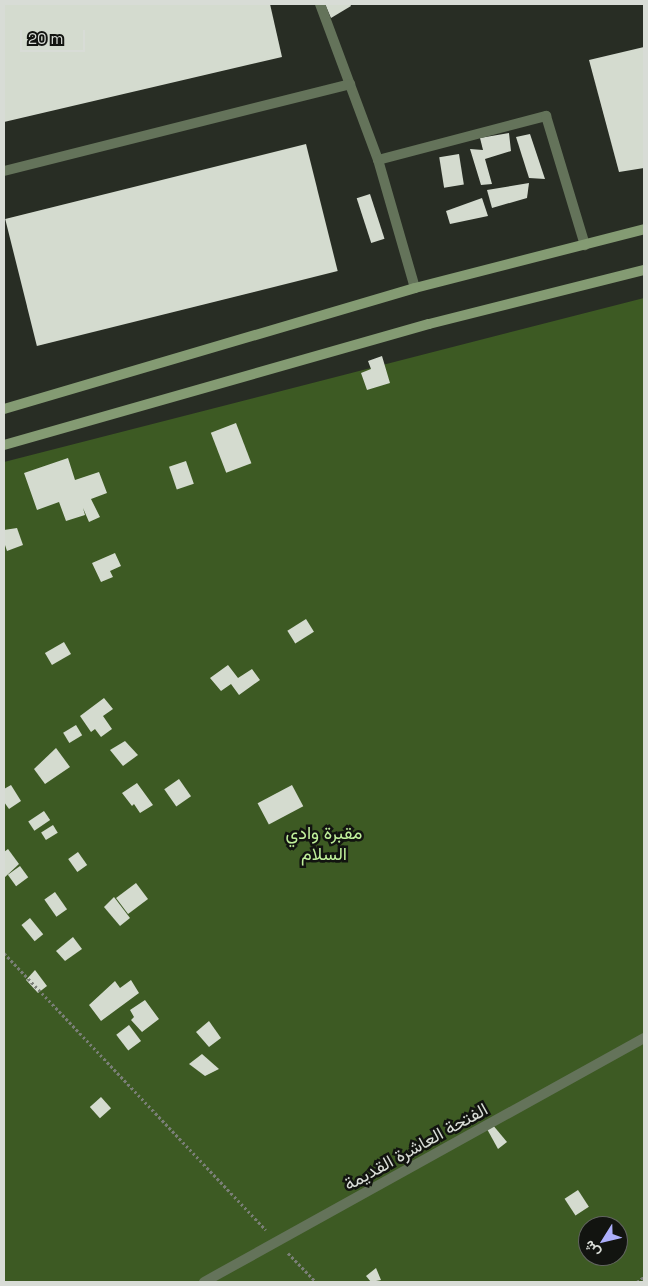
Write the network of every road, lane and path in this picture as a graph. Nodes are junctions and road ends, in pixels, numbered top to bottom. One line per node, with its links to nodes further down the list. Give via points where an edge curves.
1 (320, 4): 2 (street)
2 (350, 84): 3 (street); 4 (street)
3 (378, 160): 6 (street, via 546,116); 8 (street)
4 (4, 171)
5 (644, 229): 6 (main road)
6 (585, 245): 8 (main road)
7 (644, 270): 10 (main road, via 429,324)
8 (415, 288): 9 (main road)
9 (4, 409)
10 (4, 445)
11 (4, 953): 13 (path)
12 (644, 1038): 13 (street, الفتحة العاشرة القديمة)
13 (278, 1242): 15 (street, الفتحة العاشرة القديمة); 16 (path)
14 (644, 1277): 17 (path)
15 (204, 1282)
16 (316, 1282)
17 (637, 1282)

